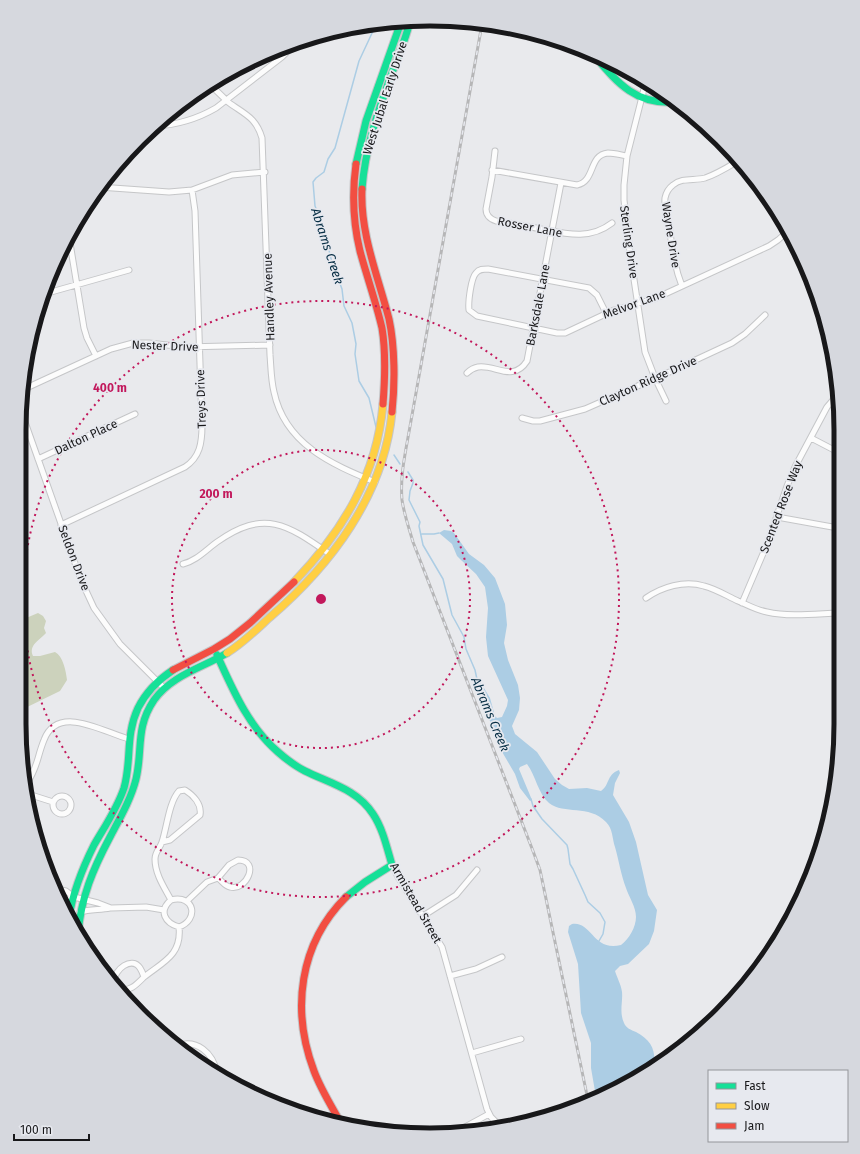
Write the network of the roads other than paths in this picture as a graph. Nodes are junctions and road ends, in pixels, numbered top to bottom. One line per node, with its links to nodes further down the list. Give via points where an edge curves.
1 (399, 27): 46 (main road, West Jubal Early Drive, via 363,133 357,157 354,189 357,241 381,326 384,350 385,397 382,428)
2 (408, 27): 47 (main road, West Jubal Early Drive, via 371,133 362,183 365,231 388,316 393,347 392,425)
3 (290, 51): 8 (street)
4 (602, 65): 7 (main road, via 619,84)
5 (644, 88): 7 (street, Sterling Drive)
6 (214, 89): 8 (street, Handley Avenue)
7 (642, 97): 9 (main road); 12 (street, Sterling Drive)
8 (227, 100): 10 (street, via 198,118); 15 (street, Handley Avenue, via 252,119 260,131)
9 (666, 102)
10 (165, 125)
11 (495, 151): 14 (street, Rosser Lane)
12 (627, 156): 16 (street, via 605,154 596,160 590,175 582,183); 28 (street, Sterling Drive, via 624,200)
13 (734, 163): 26 (street, Wayne Drive, via 705,178 677,182 667,192 665,204 675,265)
14 (492, 170): 16 (street); 20 (street, Rosser Lane, via 486,209 489,217 496,221)
15 (265, 172): 18 (street, via 222,178); 32 (street, Handley Avenue)
16 (560, 183): 20 (street, Barksdale Lane)
17 (107, 188): 18 (street, via 169,192)
18 (192, 190): 33 (street, Treys Drive, via 195,211)
19 (612, 224): 20 (street, Rosser Lane, via 585,234)
20 (551, 231): 24 (street, Barksdale Lane)
21 (784, 235): 26 (street, Melvor Lane, via 769,246)
22 (70, 246): 25 (street)
23 (129, 270): 25 (street)
24 (543, 280): 29 (street, Melvor Lane, via 591,289); 31 (street, Barksdale Lane); 31 (street, Melvor Lane, via 483,269 474,275 469,308 474,315)
25 (76, 285): 27 (street); 34 (street, via 84,328)
26 (682, 286): 28 (street, Melvor Lane, via 654,299)
27 (50, 292)
28 (638, 303): 29 (street, Melvor Lane); 36 (street, Sterling Drive, via 646,352)
29 (606, 313): 31 (street, Melvor Lane, via 565,333)
30 (765, 315): 36 (street, Clayton Ridge Drive, via 745,334 732,342)
31 (534, 328): 35 (street, Barksdale Lane, via 528,357 519,369 507,372 480,367)
32 (270, 345): 33 (street, Nester Drive); 46 (street, Handley Avenue, via 273,391 280,412 289,426 313,452)
33 (199, 347): 34 (street, Nester Drive, via 133,343); 49 (street, Treys Drive, via 202,436 195,458 185,467)
34 (96, 356): 37 (street, Nester Drive)
35 (467, 373)
36 (655, 378): 39 (street, Sterling Drive); 41 (street, Clayton Ridge Drive, via 572,414 540,421)
37 (28, 387)
38 (833, 400): 43 (street, Scented Rose Way)
39 (666, 401)
40 (134, 414): 45 (street, Dalton Place)
41 (522, 418)
42 (26, 426): 45 (street, Seldon Drive)
43 (811, 438): 44 (street); 48 (street, Scented Rose Way, via 795,468)
44 (834, 450)
45 (38, 460): 49 (street, Seldon Drive)
46 (366, 478): 47 (street, Handley Avenue); 51 (main road, West Jubal Early Drive, via 345,517)
47 (375, 482): 52 (main road, West Jubal Early Drive)
48 (777, 517): 50 (street); 55 (street, Scented Rose Way)
49 (61, 525): 59 (street, Seldon Drive, via 94,608 120,644)
50 (834, 527)
51 (323, 549): 52 (street); 53 (street, via 290,528 272,524 252,525 233,532 193,560); 57 (main road, West Jubal Early Drive, via 284,593 238,633)
52 (331, 555): 58 (main road, West Jubal Early Drive, via 291,600 236,648)
53 (183, 564)
54 (646, 598): 55 (street, via 664,588 690,584 704,586)
55 (742, 603): 56 (street, via 756,609 782,614)
56 (834, 613)
57 (215, 649): 58 (main road, Armistead Street); 59 (main road, West Jubal Early Drive, via 180,665)
58 (219, 658): 60 (main road, West Jubal Early Drive, via 181,676); 66 (main road, Armistead Street, via 241,707 263,739 295,765 342,786 367,806 380,826)
59 (158, 681): 60 (street, Seldon Drive); 61 (main road, West Jubal Early Drive, via 139,707)
60 (164, 688): 72 (main road, West Jubal Early Drive, via 144,718 139,737 138,770 130,799 93,869)
61 (129, 739): 62 (street, via 81,723 67,722 56,725 46,736 36,768); 70 (main road, West Jubal Early Drive, via 128,766 118,802 85,865)
62 (29, 779)
63 (33, 795): 64 (street)
64 (53, 802)
65 (162, 842): 65 (street, via 174,798 179,791 185,790 196,800 201,810 200,814 170,840); 73 (street, via 155,858 156,866)
66 (392, 865): 79 (street, Armistead Street); 92 (main road, via 361,885 332,913 315,939 303,979 300,1010 307,1053 318,1082)
67 (477, 870): 79 (street, via 456,895)
68 (218, 878): 68 (street, via 228,887 238,887 250,874 249,866 246,862 238,860 229,865); 74 (street, via 207,882)
69 (62, 890): 70 (street)
70 (74, 897): 71 (street); 72 (street); 75 (main road, West Jubal Early Drive)
71 (66, 899)
72 (83, 899): 76 (street); 78 (main road, West Jubal Early Drive)
73 (171, 900): 74 (street, via 182,898); 77 (street)
74 (188, 901): 81 (street, via 192,910 191,916 187,923)
75 (70, 908)
76 (110, 908): 77 (street, via 146,907); 78 (street)
77 (164, 910): 81 (street, via 167,921)
78 (80, 912): 80 (main road, West Jubal Early Drive)
79 (423, 916): 84 (street, Armistead Street, via 442,947)
80 (79, 924)
81 (179, 927): 85 (street, via 180,938 177,948 170,957)
82 (502, 957): 84 (street, via 476,969)
83 (114, 976): 85 (street, via 130,963 140,967)
84 (450, 976): 89 (street, Armistead Street)
85 (144, 977): 86 (street)
86 (126, 990)
87 (521, 1039): 89 (street)
88 (184, 1045): 90 (street, via 200,1047 210,1055)
89 (472, 1053): 91 (street, Armistead Street)
90 (214, 1065)
91 (489, 1114): 93 (street, Armistead Street); 94 (street)
92 (337, 1117)
93 (497, 1122)
94 (466, 1126)

